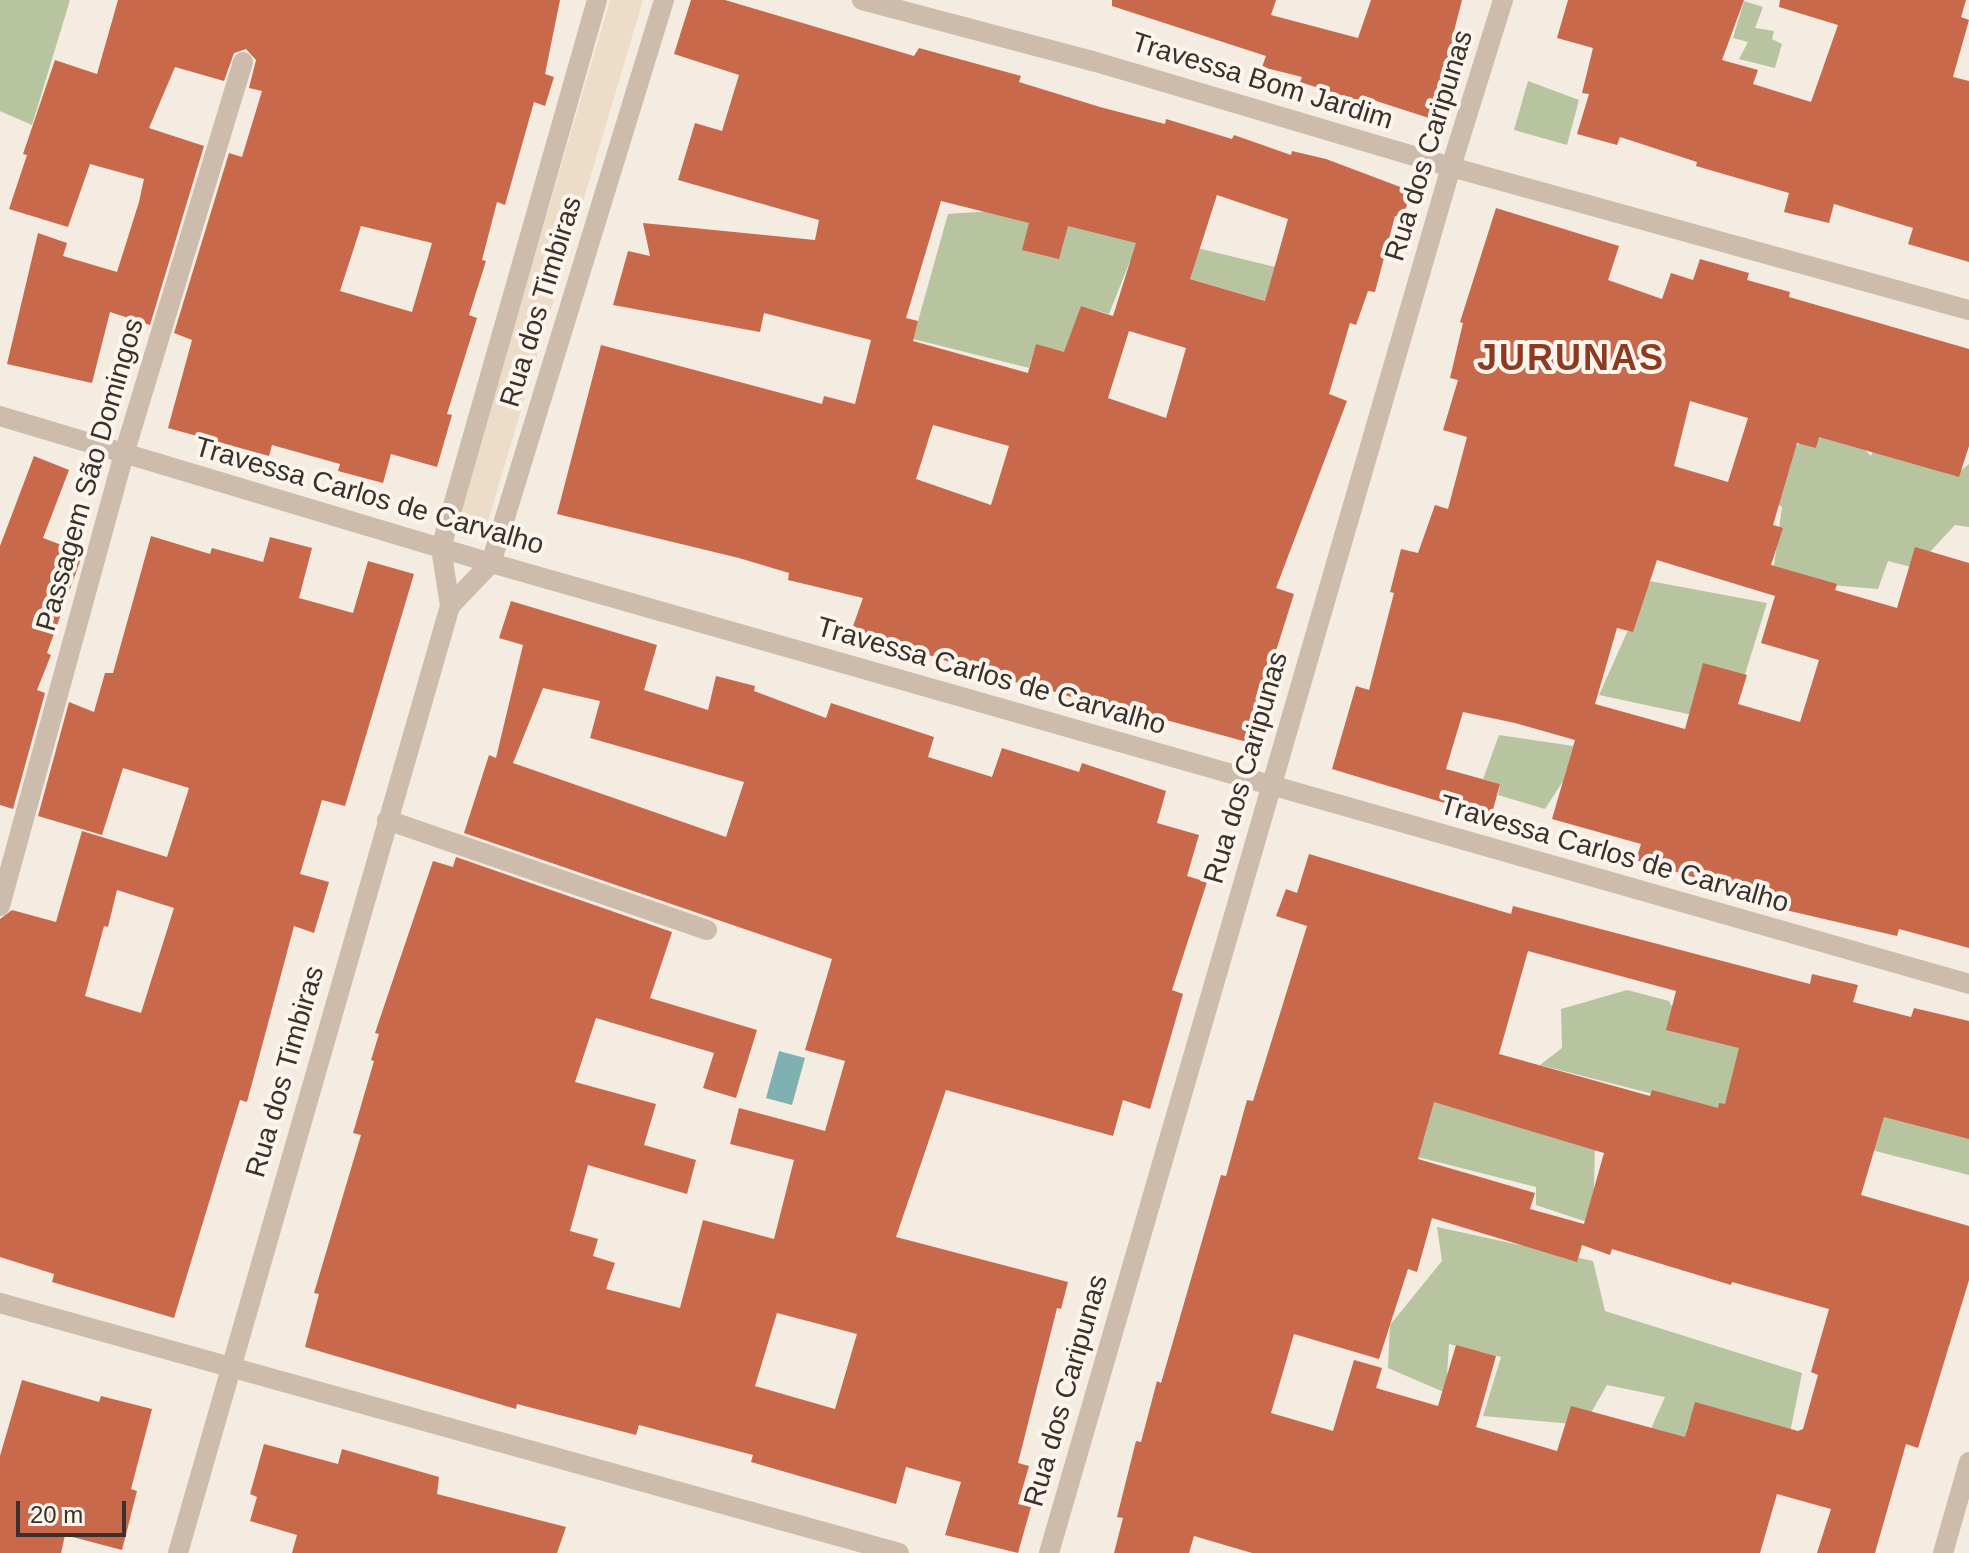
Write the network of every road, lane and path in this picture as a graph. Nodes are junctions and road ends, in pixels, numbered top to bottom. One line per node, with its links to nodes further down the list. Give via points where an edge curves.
1 (597, 0): 10 (street, Rua dos Timbiras)
2 (664, 0): 11 (street, Rua dos Timbiras)
3 (862, 0): 6 (street, Travessa Bom Jardim, via 1096,62)
4 (1503, 0): 6 (street, Rua dos Caripunas)
5 (243, 62): 9 (street, Passagem São Domingos)
6 (1451, 167): 7 (street, Travessa Bom Jardim); 13 (street, Rua dos Caripunas)
7 (1969, 310)
8 (0, 416): 9 (street, Travessa Carlos de Carvalho)
9 (124, 454): 10 (street, Travessa Carlos de Carvalho); 15 (street, Passagem São Domingos)
10 (441, 548): 11 (street, Travessa Carlos de Carvalho); 12 (street, Rua dos Timbiras)
11 (491, 563): 12 (street, Rua dos Timbiras); 13 (street, Travessa Carlos de Carvalho)
12 (450, 606): 14 (street, Rua dos Timbiras)
13 (1270, 787): 17 (street, Travessa Carlos de Carvalho); 23 (street, Rua dos Caripunas)
14 (387, 820): 16 (street); 19 (street, Rua dos Timbiras)
15 (0, 906)
16 (707, 930)
17 (1969, 984)
18 (0, 1303): 19 (street)
19 (231, 1368): 21 (street, Rua dos Timbiras); 22 (street)
20 (1969, 1462): 24 (street)
21 (178, 1553)
22 (899, 1553)
23 (1049, 1553)
24 (1943, 1553)

